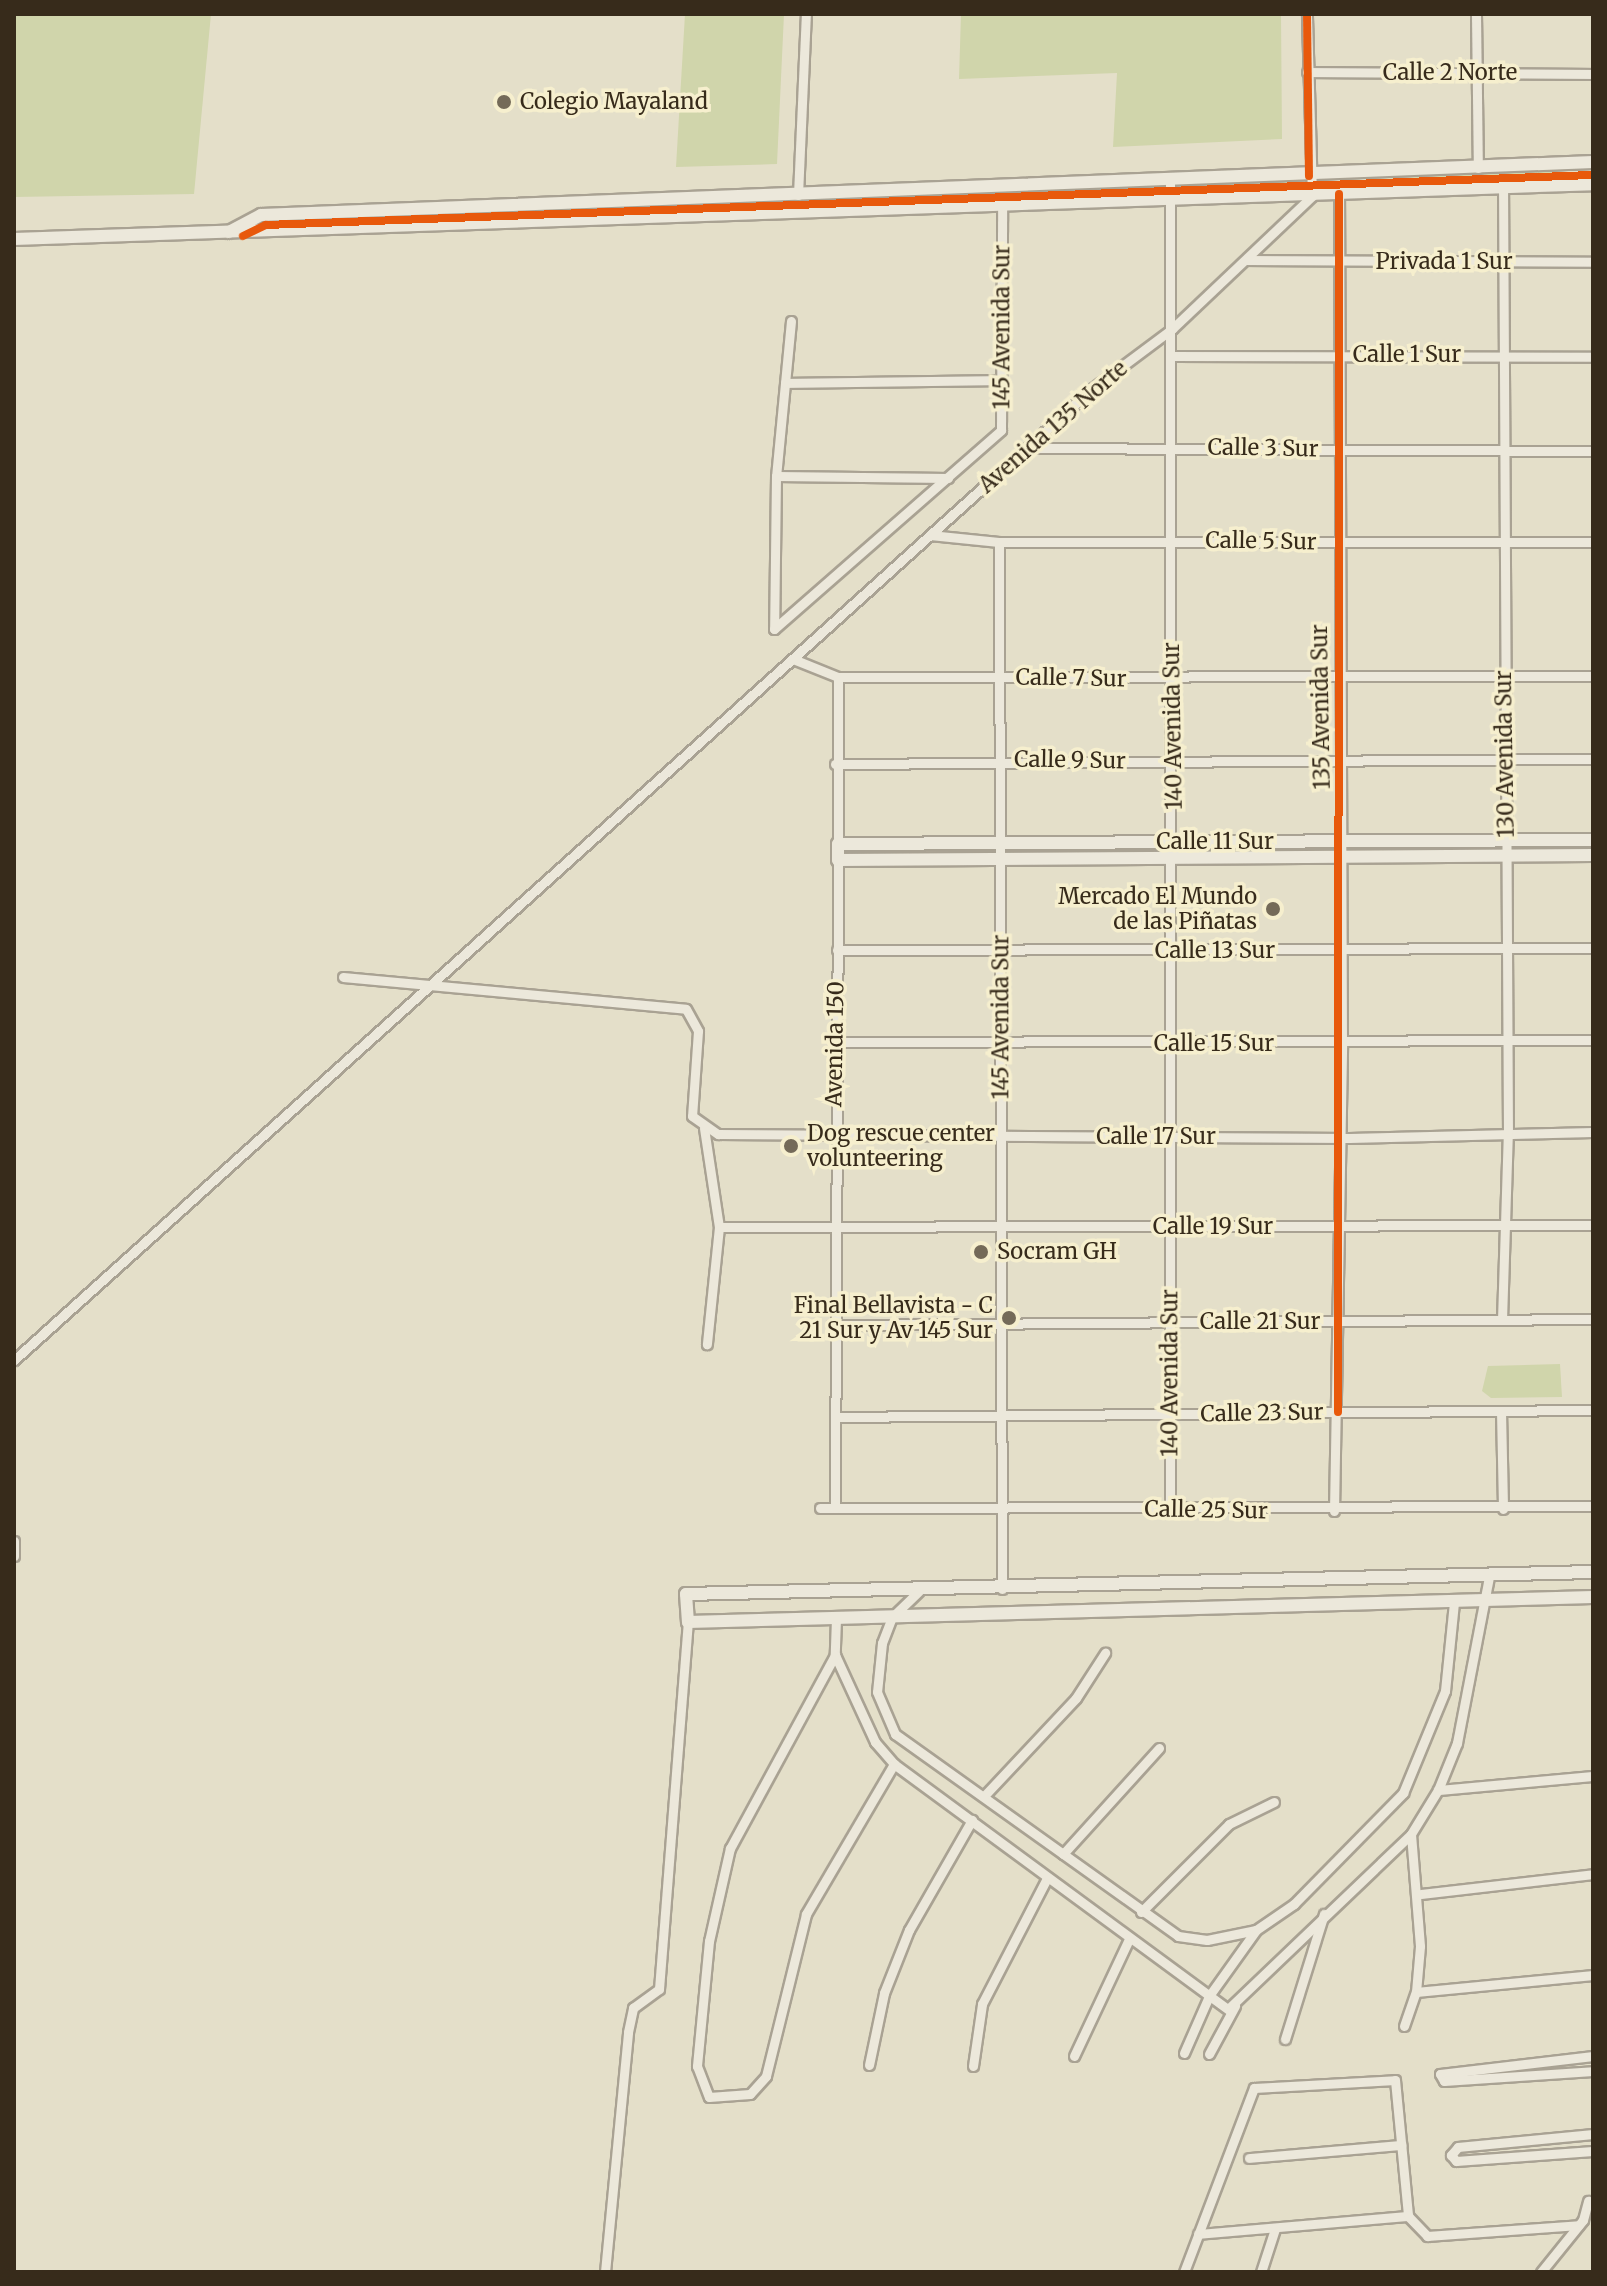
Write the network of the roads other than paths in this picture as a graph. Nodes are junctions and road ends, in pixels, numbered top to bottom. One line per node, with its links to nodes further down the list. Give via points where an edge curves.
1 (806, 14): 16 (street)
2 (1307, 14): 4 (street)
3 (1476, 14): 5 (street)
4 (1307, 72): 5 (street, Calle 2 Norte); 10 (street)
5 (1477, 72): 6 (street, Calle 2 Norte); 9 (street)
6 (1593, 74)
7 (1593, 162): 8 (main road)
8 (1568, 163): 9 (main road); 13 (main road, via 1562,174)
9 (1478, 168): 10 (main road)
10 (1309, 176): 11 (main road); 17 (street)
11 (1170, 181): 16 (main road); 18 (street, 140 Avenida Sur)
12 (1593, 184): 13 (main road)
13 (1567, 185): 14 (main road)
14 (1503, 188): 15 (main road); 23 (street, 130 Avenida Sur)
15 (1339, 194): 17 (main road); 25 (street, 135 Avenida Sur)
16 (798, 195): 20 (main road, via 261,215)
17 (1312, 196): 18 (main road); 22 (street, Avenida 135 Norte)
18 (1170, 200): 19 (main road); 27 (street, 140 Avenida Sur)
19 (1002, 208): 20 (main road); 32 (street, 145 Avenida Sur)
20 (229, 232): 21 (main road)
21 (14, 239)
22 (1247, 260): 25 (street, Privada 1 Sur); 27 (street, Avenida 135 Norte)
23 (1503, 261): 24 (street, Privada 1 Sur); 25 (street, Privada 1 Sur); 30 (street, 130 Avenida Sur)
24 (1593, 262)
25 (1340, 263): 28 (street, 135 Avenida Sur)
26 (791, 321): 33 (street)
27 (1172, 329): 29 (street, 140 Avenida Sur); 35 (street, Avenida 135 Norte, via 1093,388)
28 (1338, 355): 29 (street, Calle 1 Sur); 30 (street, Calle 1 Sur); 37 (street, 135 Avenida Sur)
29 (1172, 356): 34 (street, 140 Avenida Sur)
30 (1501, 356): 31 (street, Calle 1 Sur); 36 (street, 130 Avenida Sur)
31 (1593, 357)
32 (1002, 380): 33 (street); 40 (street, 145 Avenida Sur, via 1001,430)
33 (785, 383): 39 (street)
34 (1172, 446): 35 (street, Calle 3 Sur); 37 (street, Calle 3 Sur); 42 (street, 140 Avenida Sur)
35 (1029, 448): 41 (street, Avenida 135 Norte)
36 (1502, 448): 37 (street, Calle 3 Sur); 38 (street, Calle 3 Sur); 44 (street, 130 Avenida Sur)
37 (1337, 449): 43 (street, 135 Avenida Sur)
38 (1593, 451)
39 (776, 476): 40 (street); 40 (street, 145 Avenida Sur, via 774,629)
40 (948, 478)
41 (930, 535): 45 (street, Calle 5 Sur); 47 (street, Avenida 135 Norte)
42 (1172, 540): 43 (street, Calle 5 Sur); 45 (street, Calle 5 Sur); 53 (street, 140 Avenida Sur)
43 (1337, 541): 44 (street, Calle 5 Sur); 52 (street, 135 Avenida Sur)
44 (1502, 541): 46 (street, Calle 5 Sur); 48 (street, 130 Avenida Sur)
45 (999, 542): 51 (street, 145 Avenida Sur)
46 (1593, 542)
47 (793, 659): 50 (street, Calle 7 Sur); 78 (street, Avenida 135 Norte)
48 (1504, 673): 49 (street, Calle 7 Sur); 52 (street, Calle 7 Sur); 54 (street, 130 Avenida Sur)
49 (1593, 676)
50 (838, 677): 51 (street, Calle 7 Sur); 59 (street, Avenida 150)
51 (998, 677): 53 (street, Calle 7 Sur); 56 (street, 145 Avenida Sur)
52 (1339, 677): 53 (street, Calle 7 Sur); 58 (street, 135 Avenida Sur)
53 (1172, 679): 57 (street, 140 Avenida Sur)
54 (1505, 757): 55 (street, Calle 9 Sur); 58 (street, Calle 9 Sur); 60 (street, 130 Avenida Sur)
55 (1593, 759)
56 (1001, 760): 57 (street, Calle 9 Sur); 59 (street, Calle 9 Sur); 65 (street, 145 Avenida Sur)
57 (1173, 761): 58 (street, Calle 9 Sur); 63 (street, 140 Avenida Sur)
58 (1339, 761): 62 (street, 135 Avenida Sur)
59 (835, 764): 64 (street, Avenida 150)
60 (1507, 840): 61 (main road, Calle 11 Sur); 62 (main road, Calle 11 Sur); 66 (street, 130 Avenida Sur)
61 (1593, 840)
62 (1342, 841): 63 (main road, Calle 11 Sur); 67 (street, 135 Avenida Sur)
63 (1174, 842): 65 (main road, Calle 11 Sur); 69 (street, 140 Avenida Sur)
64 (838, 844): 65 (main road, Calle 11 Sur); 70 (main road, Avenida 150)
65 (1002, 851): 69 (main road, Calle 11 Sur); 70 (main road, Calle 11 Sur); 75 (street, 145 Avenida Sur)
66 (1507, 854): 67 (main road, Calle 11 Sur); 68 (main road, Calle 11 Sur); 71 (street, 130 Avenida Sur)
67 (1342, 855): 69 (main road, Calle 11 Sur); 74 (street, 135 Avenida Sur)
68 (1593, 855)
69 (1173, 858): 76 (street, 140 Avenida Sur)
70 (838, 860): 73 (street, Avenida 150)
71 (1507, 947): 72 (street, Calle 13 Sur); 74 (street, Calle 13 Sur); 80 (street, 130 Avenida Sur)
72 (1593, 948)
73 (837, 950): 75 (street, Calle 13 Sur); 81 (street, Avenida 150)
74 (1342, 950): 76 (street, Calle 13 Sur); 83 (street, 135 Avenida Sur)
75 (1001, 951): 76 (street, Calle 13 Sur); 82 (street, 145 Avenida Sur)
76 (1171, 951): 84 (street, 140 Avenida Sur)
77 (343, 977): 78 (street)
78 (434, 983): 85 (street, via 686,1009 698,1024 691,1111); 106 (street, Avenida 135 Norte)
79 (1593, 1040): 80 (street, Calle 15 Sur)
80 (1508, 1041): 83 (street, Calle 15 Sur); 87 (street, 130 Avenida Sur)
81 (836, 1042): 82 (street, Calle 15 Sur); 88 (street, Avenida 150)
82 (1002, 1043): 84 (street, Calle 15 Sur); 90 (street, 145 Avenida Sur)
83 (1342, 1043): 84 (street, Calle 15 Sur); 91 (street, 135 Avenida Sur)
84 (1171, 1044): 89 (street, 140 Avenida Sur)
85 (704, 1128): 88 (street, Calle 17 Sur, via 718,1134); 94 (street)
86 (1593, 1132): 87 (street, Calle 17 Sur)
87 (1508, 1134): 91 (street, Calle 17 Sur); 93 (street, 130 Avenida Sur)
88 (833, 1137): 90 (street, Calle 17 Sur); 98 (street, Avenida 150)
89 (1171, 1137): 90 (street, Calle 17 Sur); 91 (street, Calle 17 Sur); 95 (street, 140 Avenida Sur)
90 (1001, 1138): 97 (street, 145 Avenida Sur)
91 (1340, 1138): 96 (street, 135 Avenida Sur)
92 (1593, 1225): 93 (street, Calle 19 Sur)
93 (1507, 1226): 96 (street, Calle 19 Sur); 100 (street, 130 Avenida Sur)
94 (719, 1227): 98 (street); 105 (street)
95 (1170, 1227): 96 (street, Calle 19 Sur); 97 (street, Calle 19 Sur); 102 (street, 140 Avenida Sur)
96 (1339, 1227): 101 (street, 135 Avenida Sur)
97 (999, 1228): 98 (street, Calle 19 Sur); 103 (street, 145 Avenida Sur)
98 (833, 1229): 104 (street, Avenida 150)
99 (1593, 1319): 100 (street, Calle 21 Sur)
100 (1502, 1320): 101 (street, Calle 21 Sur)
101 (1339, 1321): 102 (street, Calle 21 Sur); 109 (street, 135 Avenida Sur)
102 (1170, 1322): 103 (street, Calle 21 Sur); 111 (street, 140 Avenida Sur)
103 (999, 1324): 104 (street, Calle 21 Sur); 110 (street, 145 Avenida Sur)
104 (832, 1325): 112 (street, Avenida 150)
105 (707, 1344)
106 (16, 1354)
107 (1593, 1410): 108 (street, Calle 23 Sur)
108 (1501, 1411): 109 (street, Calle 23 Sur); 117 (street)
109 (1338, 1412): 111 (street, Calle 23 Sur); 119 (street, 135 Avenida Sur)
110 (1002, 1414): 111 (street, Calle 23 Sur); 112 (street, Calle 23 Sur); 116 (street, 145 Avenida Sur)
111 (1169, 1415): 118 (street, 140 Avenida Sur)
112 (835, 1417): 115 (street, Avenida 150)
113 (1593, 1506): 117 (street, Calle 25 Sur)
114 (820, 1508): 115 (street, Calle 25 Sur)
115 (835, 1508): 116 (street, Calle 25 Sur)
116 (1001, 1508): 118 (street, Calle 25 Sur); 125 (street, 145 Avenida Sur)
117 (1503, 1509): 119 (street, Calle 25 Sur)
118 (1170, 1510): 119 (street, Calle 25 Sur)
119 (1334, 1511)
120 (14, 1541): 121 (street)
121 (14, 1556)
122 (1593, 1572): 123 (main road)
123 (1489, 1577): 124 (main road); 129 (street)
124 (1213, 1583): 125 (main road); 130 (main road)
125 (1002, 1589): 126 (main road)
126 (919, 1591): 131 (street); 133 (main road, via 686,1594)
127 (1593, 1597): 129 (main road)
128 (1454, 1603): 129 (main road); 130 (main road); 150 (street, via 1445,1691 1403,1793 1294,1904)
129 (1479, 1603): 139 (street, via 1457,1743)
130 (1222, 1609): 131 (main road)
131 (892, 1617): 132 (main road); 140 (street, via 877,1692 883,1714 895,1734)
132 (836, 1618): 133 (main road); 135 (street)
133 (688, 1622): 174 (street, via 659,1989 633,2008 628,2032)
134 (1105, 1653): 140 (street, via 1076,1698)
135 (835, 1655): 137 (street, via 875,1742); 137 (street, via 730,1848 709,1941 697,2066 709,2097 750,2094 766,2076 806,1914)
136 (1159, 1748): 144 (street)
137 (894, 1764): 142 (street)
138 (1593, 1776): 139 (street)
139 (1438, 1790): 143 (street)
140 (984, 1796): 144 (street)
141 (1274, 1802): 148 (street, via 1229,1824)
142 (972, 1820): 146 (street); 162 (street, via 909,1930 884,1993)
143 (1411, 1834): 147 (street); 149 (street)
144 (1063, 1854): 148 (street)
145 (1593, 1874): 147 (street)
146 (1047, 1878): 151 (street); 163 (street, via 982,2004)
147 (1421, 1894): 153 (street)
148 (1141, 1912): 150 (street, via 1178,1936 1207,1940)
149 (1324, 1914): 155 (street); 157 (street)
150 (1256, 1930): 154 (street)
151 (1129, 1939): 154 (street); 160 (street)
152 (1593, 1975): 153 (street)
153 (1416, 1992): 156 (street)
154 (1209, 1996): 155 (street, via 1219,2006); 158 (street)
155 (1235, 2006): 159 (street)
156 (1404, 2026)
157 (1285, 2039)
158 (1184, 2053)
159 (1209, 2054)
160 (1074, 2056)
161 (1593, 2056): 164 (street, via 1440,2074 1444,2081)
162 (869, 2065)
163 (973, 2066)
164 (1593, 2071)
165 (1593, 2134): 167 (street, via 1458,2147 1451,2155 1456,2161)
166 (1401, 2145): 168 (street); 170 (street); 173 (street, via 1390,2076 1254,2088)
167 (1593, 2151)
168 (1249, 2158)
169 (1588, 2201): 171 (street)
170 (1408, 2216): 171 (street, via 1427,2236 1442,2237); 172 (street)
171 (1579, 2225): 177 (street)
172 (1275, 2229): 173 (street); 176 (street)
173 (1198, 2234): 175 (street)
174 (605, 2272)
175 (1184, 2272)
176 (1261, 2272)
177 (1541, 2272)

